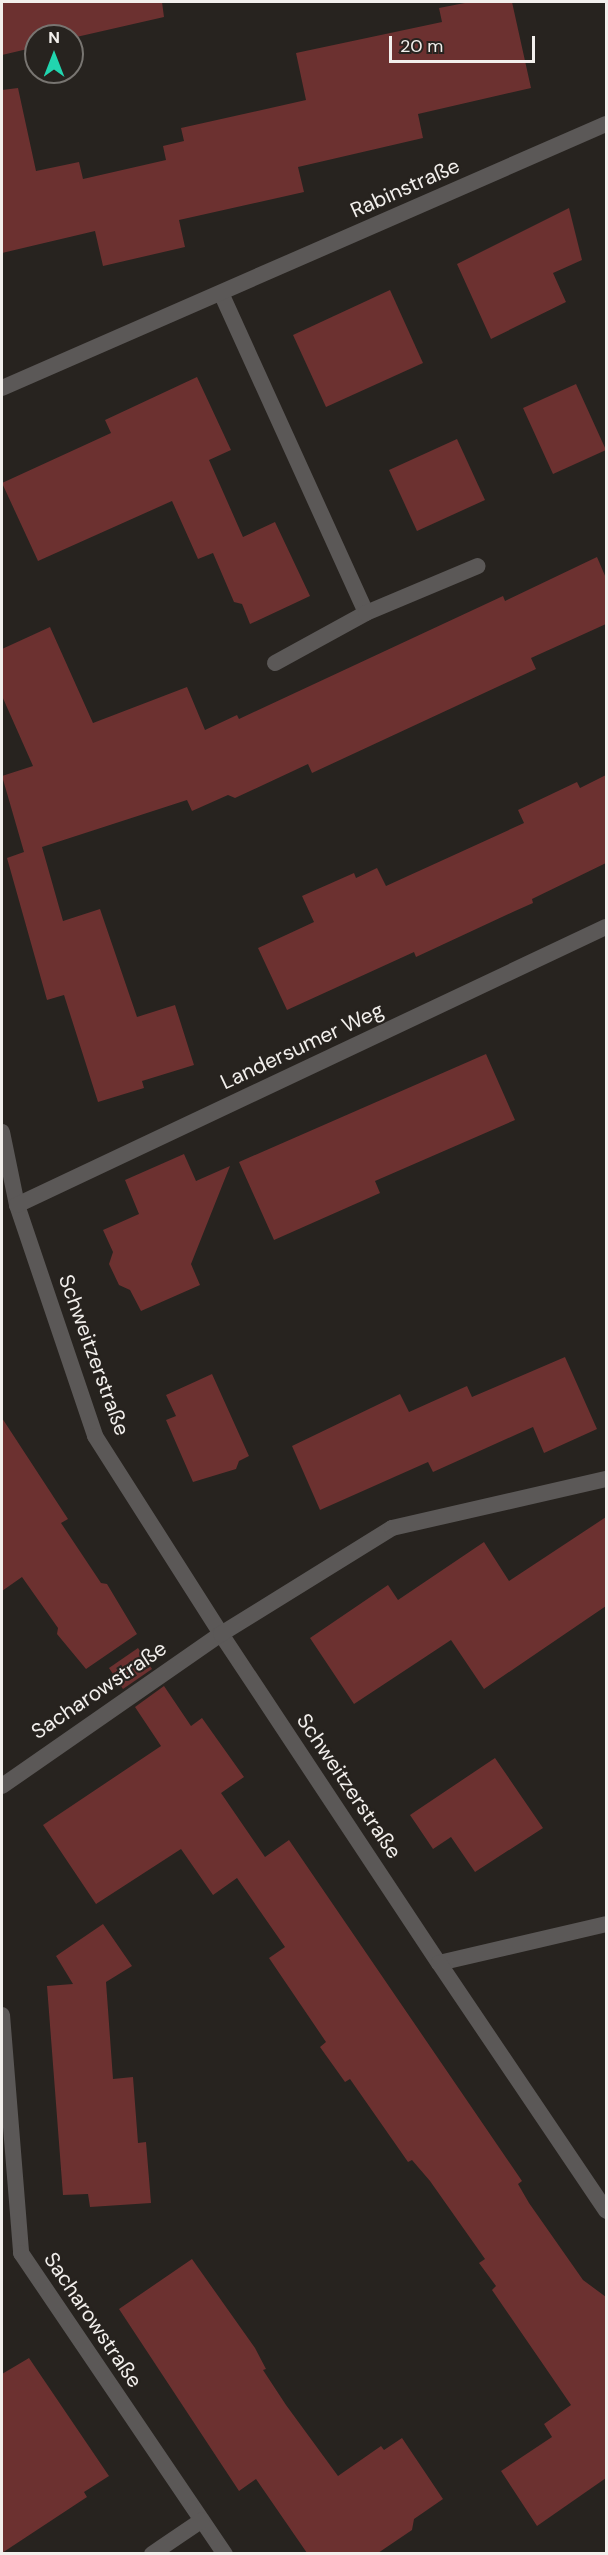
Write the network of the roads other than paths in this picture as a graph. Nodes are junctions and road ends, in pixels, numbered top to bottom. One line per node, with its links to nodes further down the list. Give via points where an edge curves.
1 (606, 124): 2 (street, Rabinstraße)
2 (221, 292): 3 (street, Rabinstraße); 5 (street)
3 (2, 388)
4 (478, 566): 5 (street)
5 (366, 613): 6 (street)
6 (275, 663)
7 (606, 927): 9 (street, Landersumer Weg)
8 (2, 1132): 9 (street)
9 (17, 1205): 11 (street, Schweitzerstraße, via 95,1436)
10 (606, 1479): 11 (street, via 392,1528)
11 (221, 1635): 12 (street, Sacharowstraße); 14 (street, Schweitzerstraße)
12 (2, 1782)
13 (606, 1924): 14 (street)
14 (439, 1963): 16 (street, Schweitzerstraße)
15 (2, 2015): 17 (street, Sacharowstraße, via 21,2253)
16 (606, 2211)
17 (202, 2520): 18 (street); 19 (street, Sacharowstraße)
18 (152, 2553)
19 (225, 2553)

